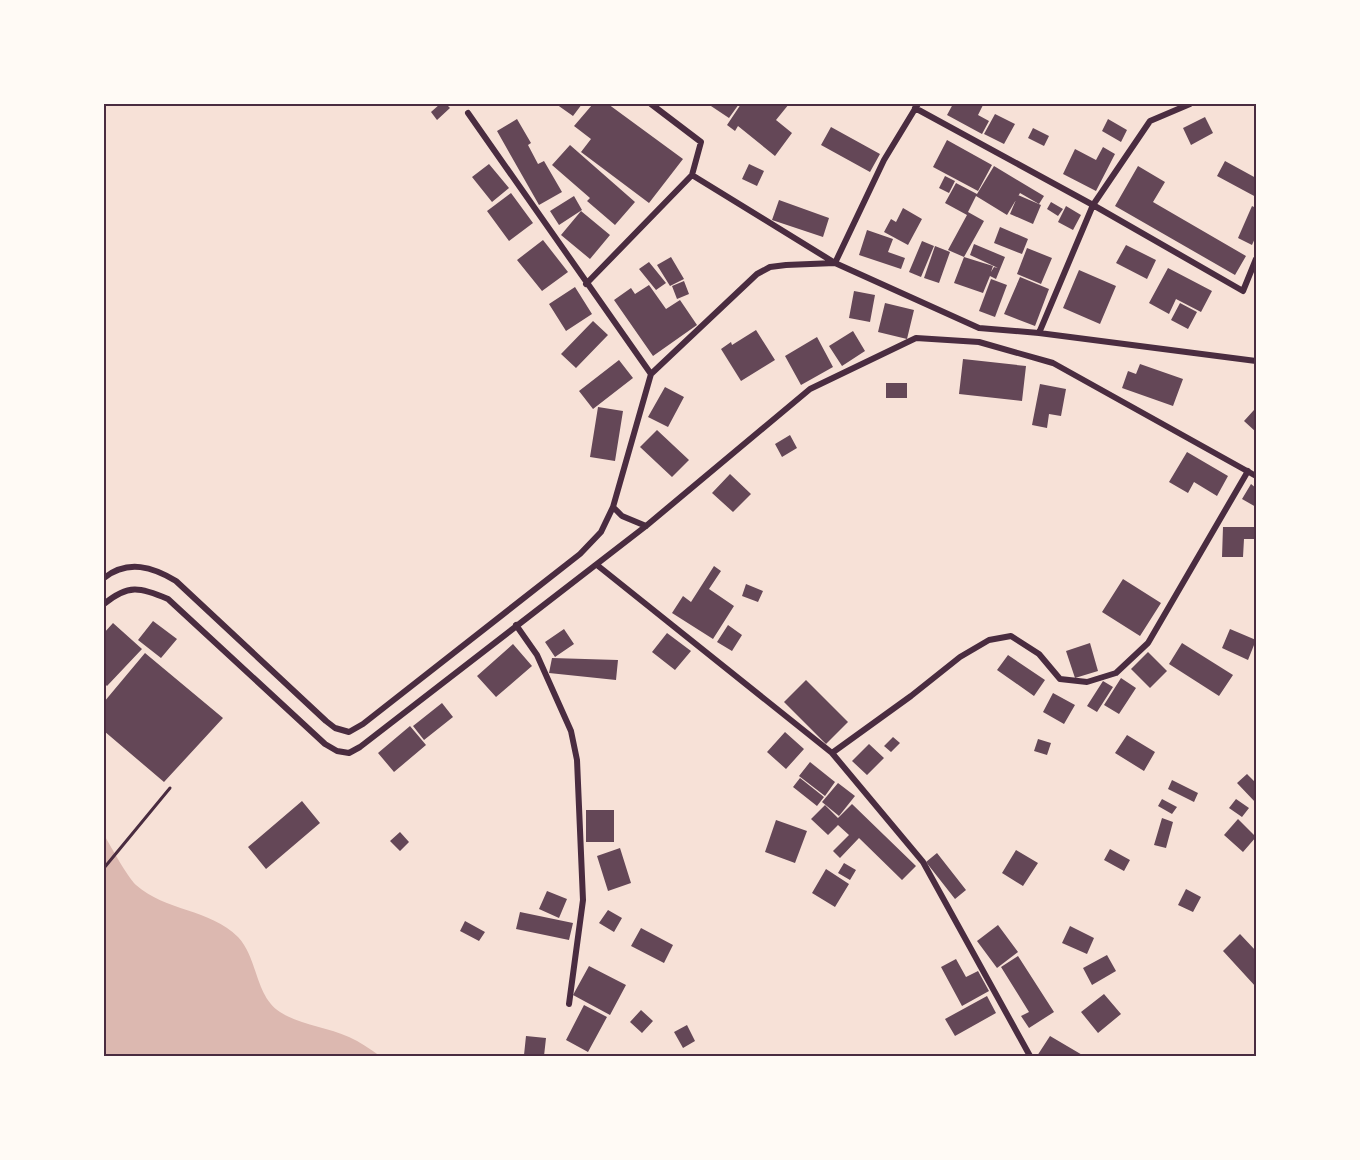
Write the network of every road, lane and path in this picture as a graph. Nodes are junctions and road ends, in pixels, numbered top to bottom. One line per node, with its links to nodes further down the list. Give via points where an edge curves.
1 (651, 104): 5 (street, via 701,142)
2 (1190, 104): 6 (street, via 1150,121)
3 (916, 106): 6 (street); 8 (street, via 884,160)
4 (468, 113): 9 (street)
5 (692, 175): 8 (street); 9 (street)
6 (1093, 205): 7 (street, via 1244,291); 10 (street)
7 (1257, 259)
8 (835, 263): 10 (street, via 979,328); 12 (street, via 770,267 757,274)
9 (586, 284): 12 (street)
10 (1039, 333): 11 (street)
11 (1257, 361)
12 (651, 374): 15 (street)
13 (1248, 471): 14 (street); 16 (street, via 1053,363 979,342 916,338 810,389); 21 (street, via 1148,642 1116,673 1087,682 1060,679 1039,654 1011,636 989,640 960,657)
14 (1257, 476)
15 (613, 507): 16 (street, via 622,516); 18 (street, via 601,532 580,554 349,732 326,721 176,581 158,570 143,567 124,567)
16 (646, 525): 17 (street)
17 (597, 564): 20 (street); 21 (street)
18 (104, 578)
19 (104, 604): 20 (street, via 125,589 145,590 168,599 325,744 349,753)
20 (516, 625): 24 (street, via 537,655 571,731 577,760 583,900)
21 (832, 753): 25 (street, via 923,862)
22 (170, 788): 23 (path)
23 (104, 868)
24 (568, 1004)
25 (1029, 1056)

